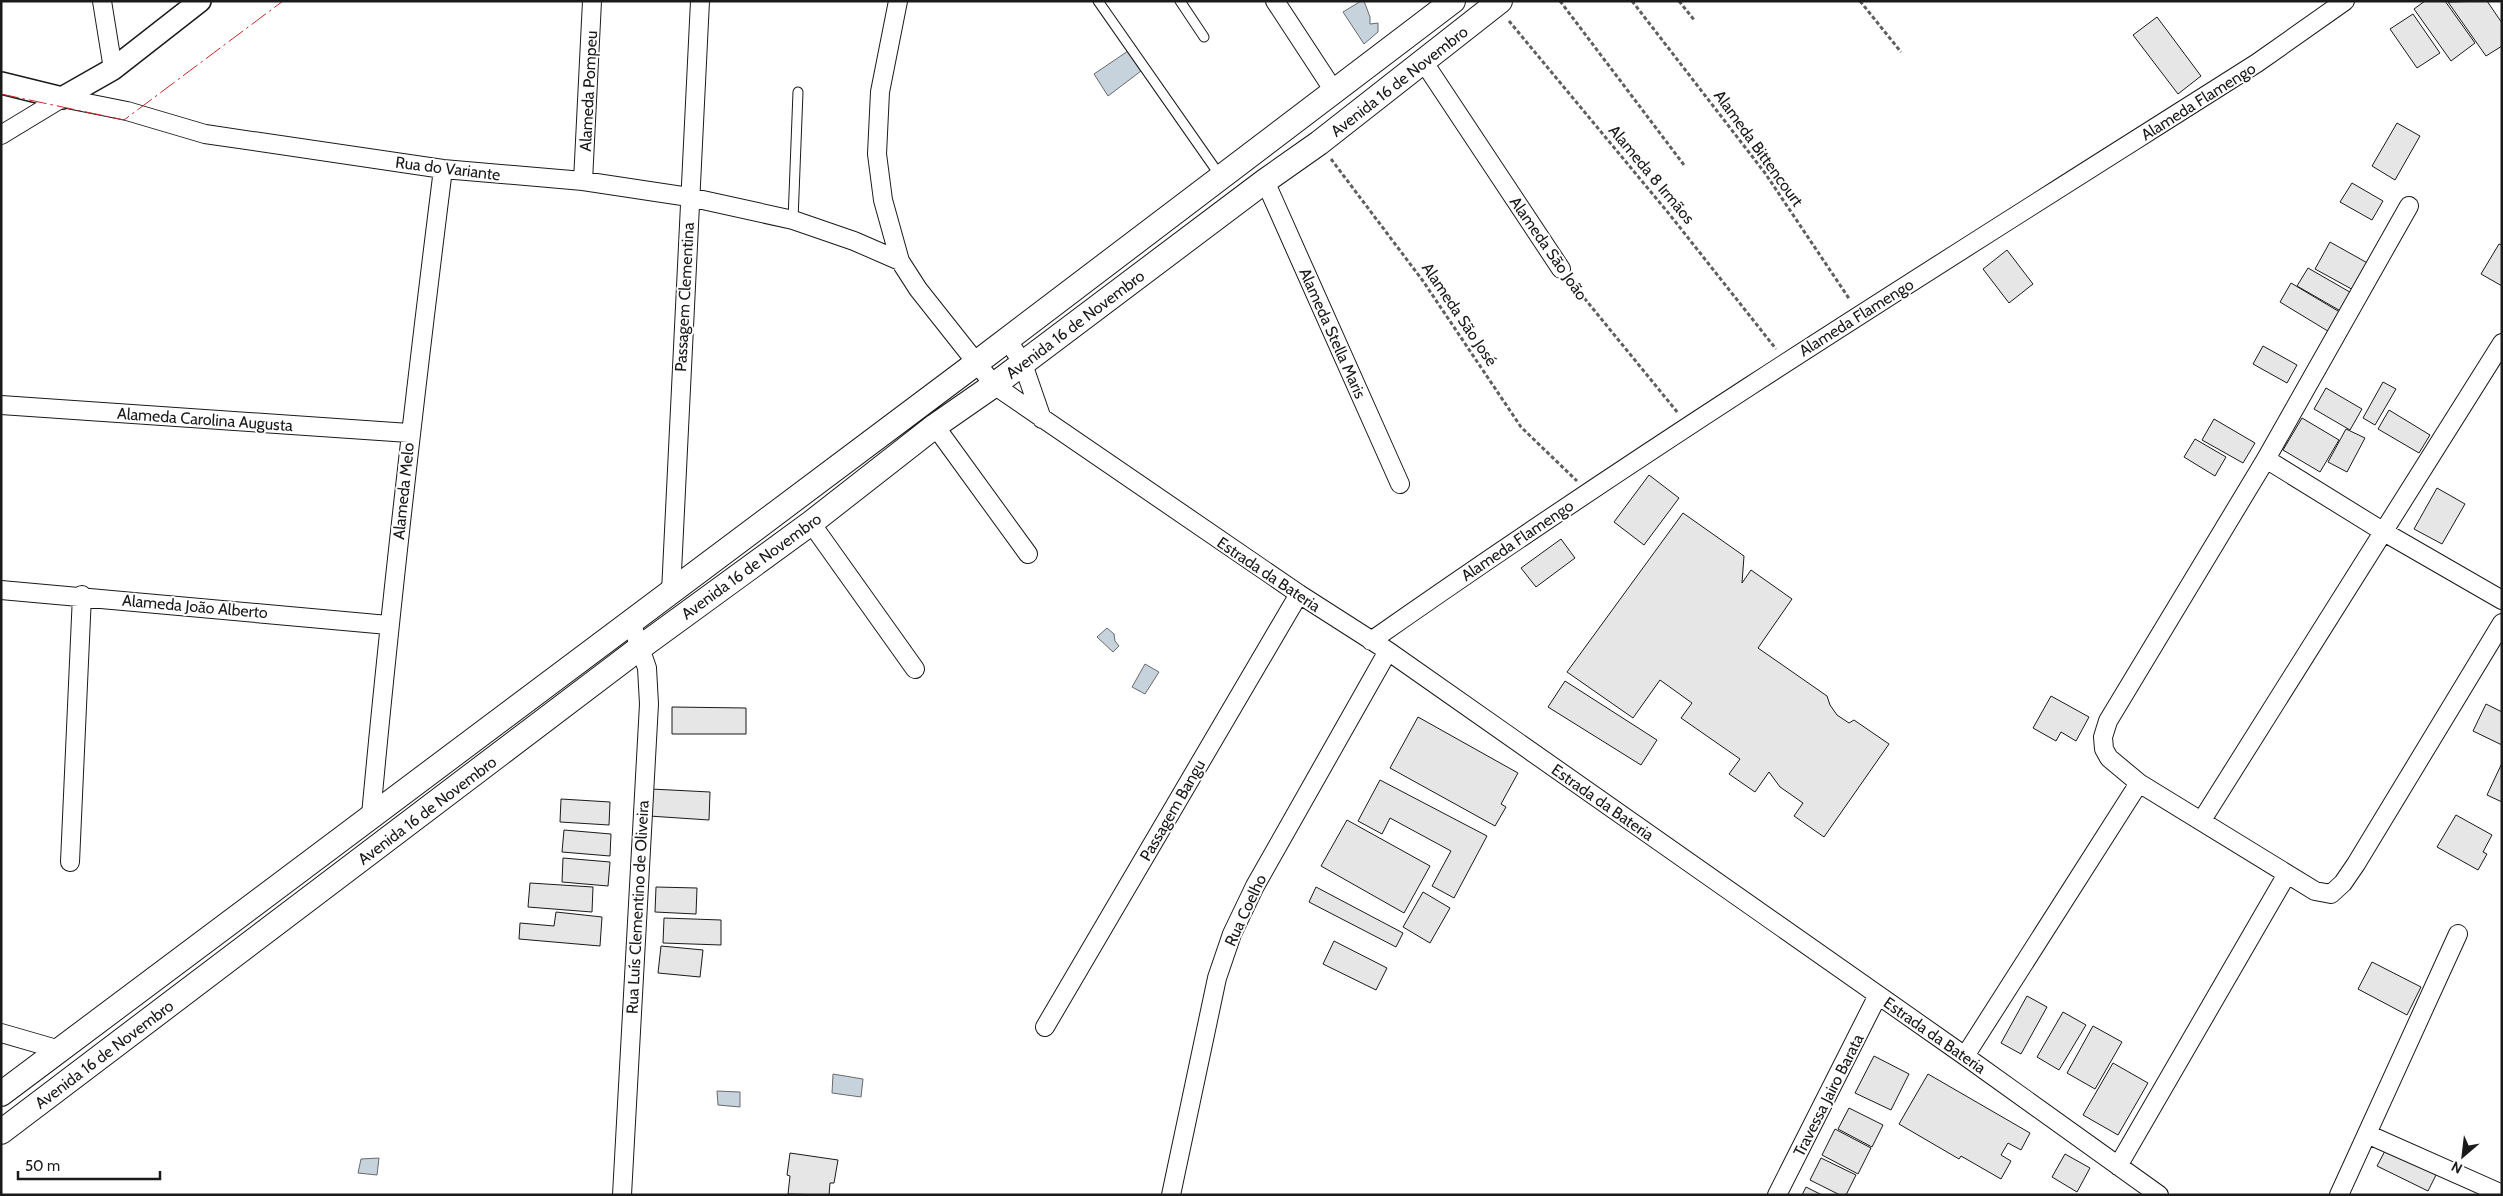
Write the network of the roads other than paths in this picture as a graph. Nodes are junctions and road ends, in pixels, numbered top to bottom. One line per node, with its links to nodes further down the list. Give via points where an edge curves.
1 (102, 1): 14 (street)
2 (200, 1): 14 (street)
3 (592, 1): 22 (street, Alameda Pompeu)
4 (700, 1): 24 (street, Passagem Clementina)
5 (898, 1): 27 (street, Estrada da Bateria, via 880,92 877,154 883,200)
6 (1098, 1): 21 (lane)
7 (1180, 1): 12 (lane)
8 (1275, 1): 17 (street)
9 (1453, 1): 17 (main road, Avenida 16 de Novembro)
10 (2345, 1): 51 (street, Alameda Flamengo, via 2257,63 1688,426)
11 (1498, 3): 13 (main road, Avenida 16 de Novembro)
12 (1204, 37)
13 (1423, 61): 23 (main road, Avenida 16 de Novembro); 28 (street, Alameda São João)
14 (112, 70): 18 (street)
15 (1, 83): 18 (street)
16 (798, 92): 26 (lane)
17 (1334, 92): 21 (main road, Avenida 16 de Novembro)
18 (62, 98): 19 (street); 20 (street, Rua do Variante, via 127,111 205,134)
19 (1, 135)
20 (443, 169): 22 (street, Rua do Variante); 37 (street, Alameda Melo)
21 (1221, 178): 29 (main road, Avenida 16 de Novembro)
22 (583, 181): 24 (street, Rua do Variante)
23 (1265, 181): 32 (main road, Avenida 16 de Novembro); 39 (street, Alameda Stella Maris)
24 (689, 197): 26 (street, Rua do Variante); 44 (street, Passagem Clementina)
25 (2409, 206): 38 (street)
26 (793, 220): 27 (street, Rua do Variante)
27 (900, 261): 31 (street, Estrada da Bateria)
28 (1561, 269)
29 (1007, 339): 31 (main road, Avenida 16 de Novembro); 32 (street)
30 (2502, 344): 41 (street)
31 (975, 364): 33 (street, Estrada da Bateria); 44 (main road, Avenida 16 de Novembro)
32 (1023, 364): 33 (main road, Avenida 16 de Novembro); 35 (street)
33 (994, 386): 35 (street, Estrada da Bateria); 36 (main road, Avenida 16 de Novembro)
34 (1, 405): 37 (street, Alameda Carolina Augusta)
35 (1042, 419): 45 (street, Estrada da Bateria)
36 (935, 426): 40 (main road, Avenida 16 de Novembro); 42 (street)
37 (409, 433): 50 (street, Alameda Melo)
38 (2266, 459): 41 (street); 55 (street, via 2108,721 2103,736 2104,749 2109,758)
39 (1400, 484)
40 (811, 523): 52 (main road, Avenida 16 de Novembro); 54 (street)
41 (2384, 532): 47 (street); 57 (street)
42 (1028, 554)
43 (1, 590): 46 (street, Alameda João Alberto)
44 (671, 592): 48 (main road, Avenida 16 de Novembro)
45 (1299, 594): 51 (street, Estrada da Bateria); 62 (street, Passagem Bangu)
46 (82, 595): 50 (street, Alameda João Alberto); 58 (street)
47 (2502, 600)
48 (631, 622): 52 (street, Rua Luís Clementino de Oliveira); 56 (main road, Avenida 16 de Novembro)
49 (2502, 623): 59 (street, via 2343,883 2331,894 2324,894)
50 (388, 625): 56 (street, Alameda Melo)
51 (1372, 641): 53 (street, Estrada da Bateria)
52 (641, 647): 67 (main road, Avenida 16 de Novembro); 71 (street, Rua Luís Clementino de Oliveira, via 647,668 649,704)
53 (1388, 651): 61 (street, Estrada da Bateria); 72 (street, Rua Coelho, via 1254,886 1232,934 1217,978)
54 (915, 669)
55 (2139, 783): 57 (street); 65 (street)
56 (372, 815): 64 (main road, Avenida 16 de Novembro)
57 (2202, 820): 59 (street)
58 (70, 862)
59 (2287, 874): 69 (street)
60 (2458, 934): 68 (street)
61 (1878, 995): 65 (street, Estrada da Bateria); 73 (street, Travessa Jairo Barata)
62 (1045, 1027)
63 (1, 1033): 64 (street)
64 (60, 1050): 66 (main road, Avenida 16 de Novembro)
65 (1965, 1056): 69 (street, Estrada da Bateria)
66 (1, 1094)
67 (1, 1132)
68 (2367, 1134): 70 (street); 75 (street)
69 (2118, 1166): 74 (street, Estrada da Bateria)
70 (2502, 1194)
71 (622, 1195)
72 (1171, 1195)
73 (1777, 1195)
74 (2158, 1195)
75 (2339, 1195)

